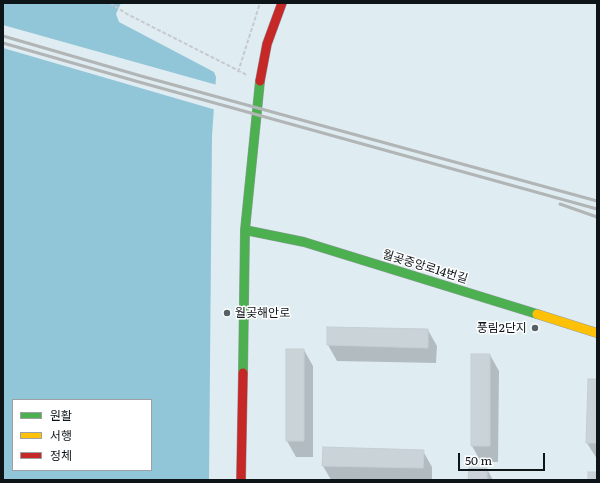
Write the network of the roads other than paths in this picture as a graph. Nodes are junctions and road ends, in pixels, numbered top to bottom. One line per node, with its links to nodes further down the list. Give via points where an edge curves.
1 (282, 3): 2 (street, via 267,44 260,80)
2 (245, 230): 3 (street, 월곶중앙로14번길, via 304,242); 4 (street)
3 (597, 333)
4 (241, 480)

